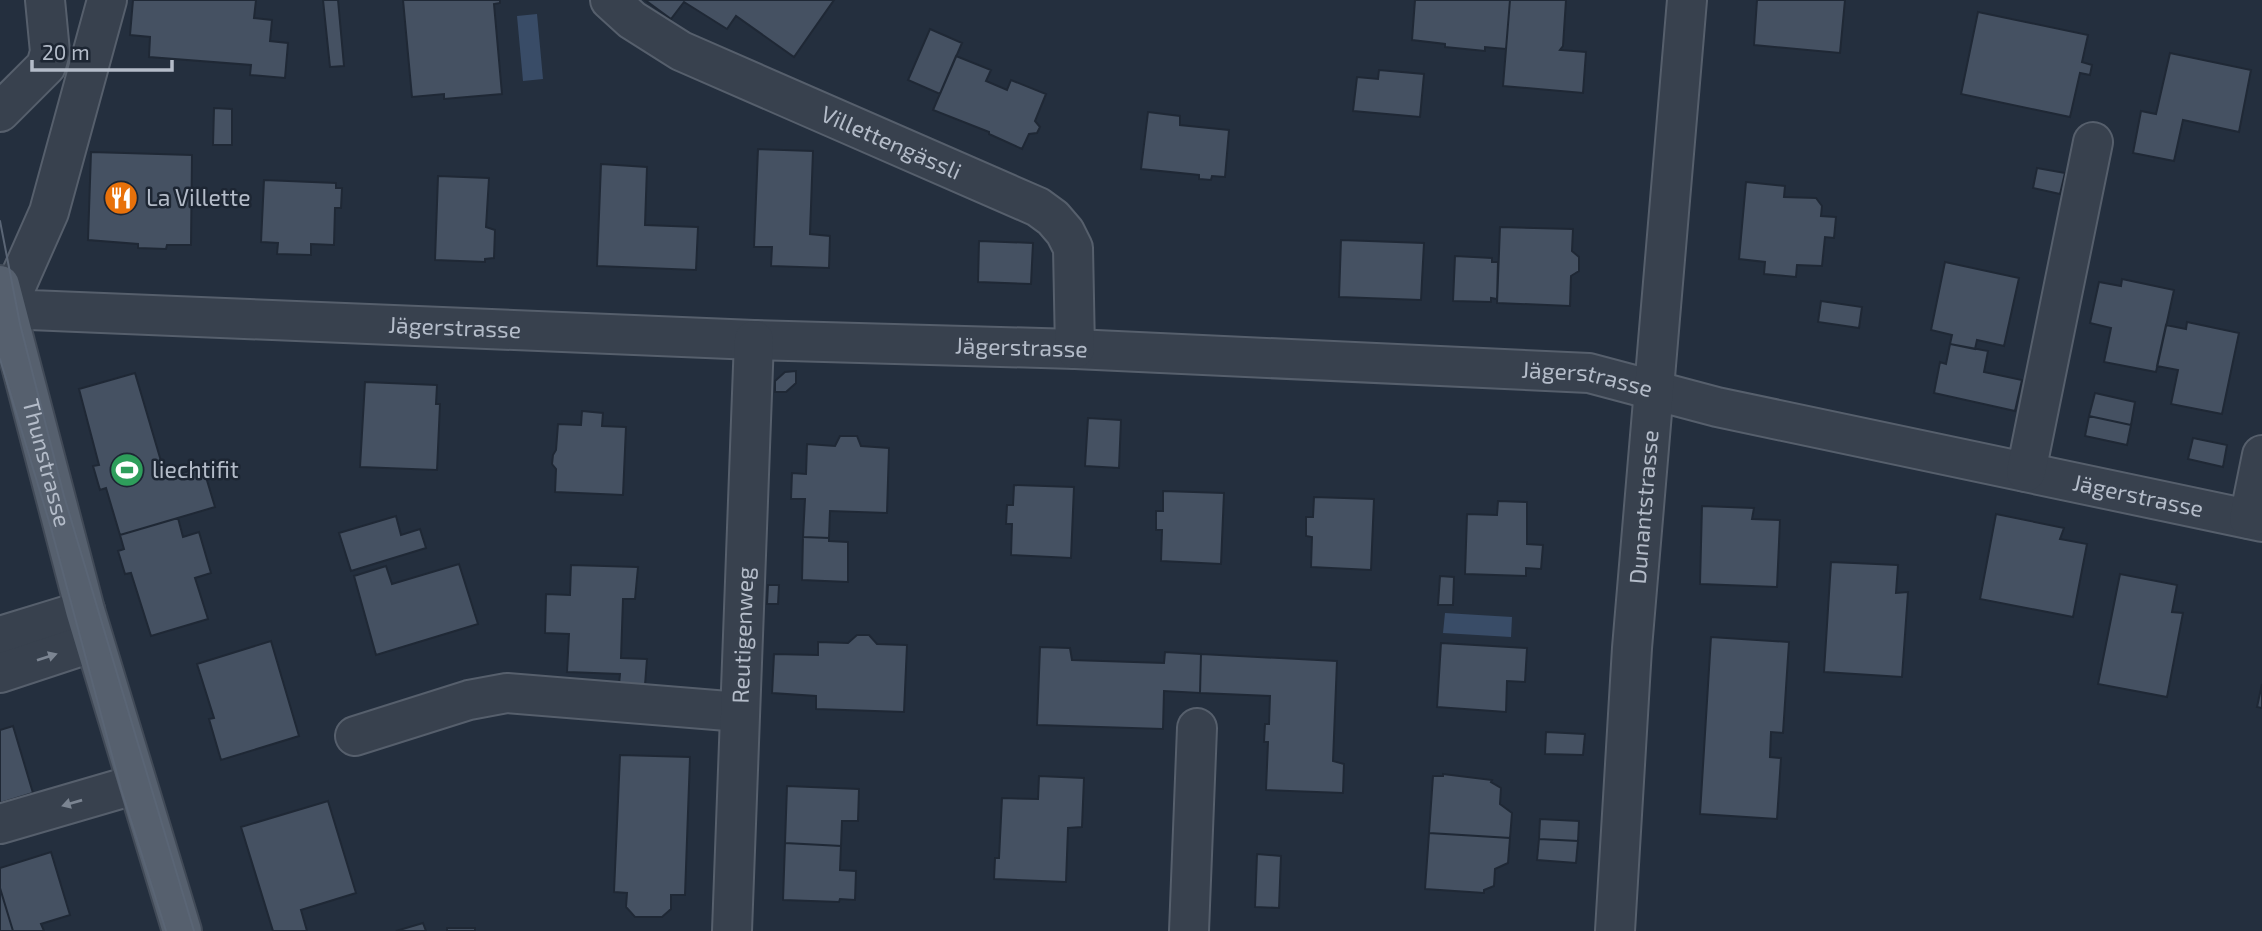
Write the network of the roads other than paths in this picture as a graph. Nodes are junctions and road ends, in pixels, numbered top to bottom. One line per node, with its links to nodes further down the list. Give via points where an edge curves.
1 (45, 0): 5 (street, via 50,52 46,66)
2 (107, 0): 7 (street, via 49,212)
3 (610, 0): 9 (street, Villettengässli, via 681,51 1038,207 1053,218 1073,248)
4 (1686, 0): 10 (street, Dunantstrasse)
5 (0, 113)
6 (2093, 142): 12 (street)
7 (3, 297): 8 (street, Jägerstrasse); 14 (main road, Thunstrasse)
8 (754, 340): 9 (street, Jägerstrasse); 17 (street, Reutigenweg)
9 (1075, 349): 10 (street, Jägerstrasse, via 1589,373)
10 (1655, 390): 12 (street, Jägerstrasse); 25 (street, Dunantstrasse, via 1632,648)
11 (2262, 455): 13 (street, Jägerstrasse)
12 (2026, 472): 13 (street, Jägerstrasse)
13 (2256, 521)
14 (90, 626): 15 (street); 16 (street, one-way to 14); 20 (main road, Thunstrasse)
15 (0, 636)
16 (0, 673)
17 (740, 712): 19 (street, via 507,694 469,700); 23 (street, Reutigenweg)
18 (1197, 728): 24 (street)
19 (355, 736)
20 (137, 784): 21 (street, one-way to 21); 22 (main road, Thunstrasse)
21 (0, 824)
22 (182, 931)
23 (732, 931)
24 (1189, 931)
25 (1615, 931)

